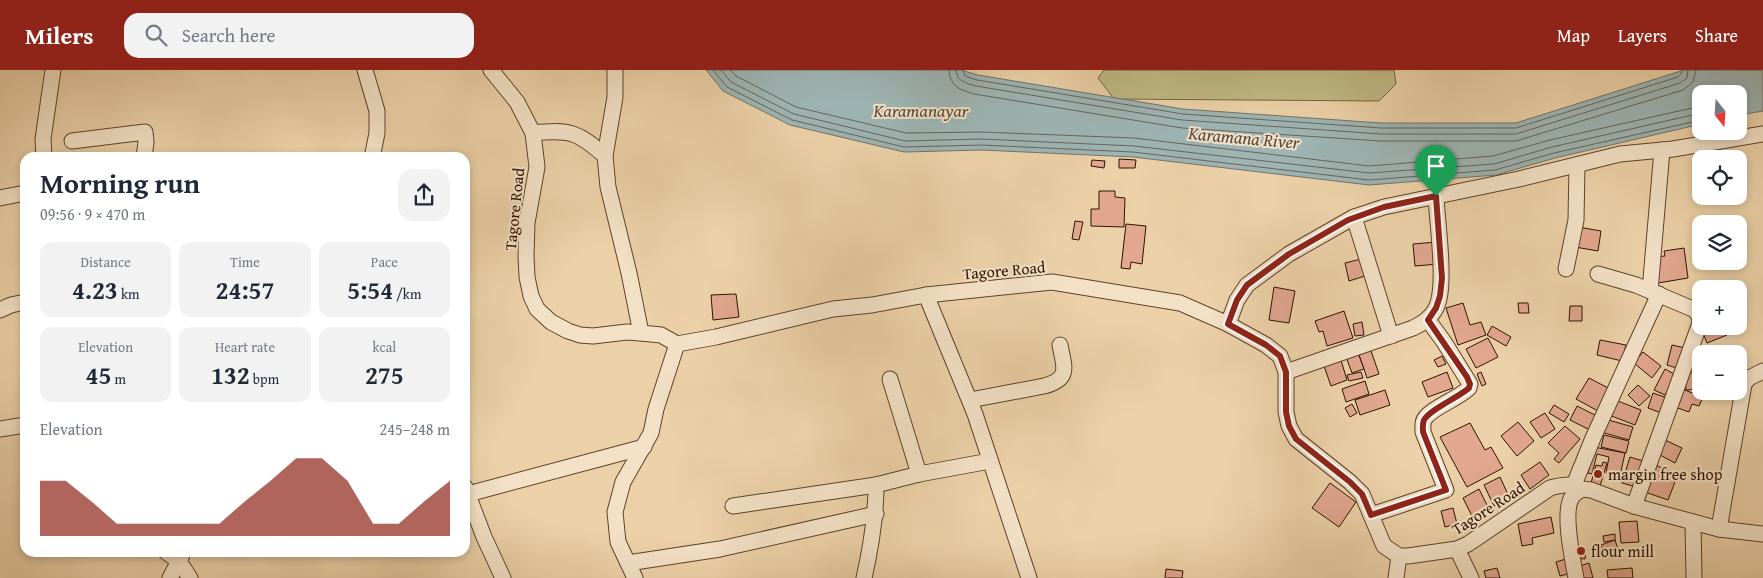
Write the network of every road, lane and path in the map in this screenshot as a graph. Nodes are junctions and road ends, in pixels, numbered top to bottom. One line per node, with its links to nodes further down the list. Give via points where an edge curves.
1 (53, 70): 9 (street)
2 (365, 70): 11 (street, via 377,111)
3 (491, 70): 5 (street, Tagore Road, via 517,102)
4 (615, 70): 12 (street, via 614,105)
5 (533, 132): 12 (street, via 565,132 581,136); 26 (street, Tagore Road, via 537,167 526,223 526,256 527,277 536,309 551,322 580,335)
6 (1763, 134): 8 (street)
7 (72, 141): 10 (street, via 145,132)
8 (1662, 150): 13 (street, via 1620,154); 20 (street)
9 (44, 152)
10 (145, 152)
11 (373, 152)
12 (605, 156): 26 (street, via 608,187)
13 (1577, 165): 15 (street); 18 (street, via 1576,220)
14 (20, 194): 16 (street)
15 (1436, 196): 17 (street); 24 (street, via 1442,278 1436,308)
16 (0, 198)
17 (1354, 217): 25 (street, via 1289,254 1247,285); 27 (street)
18 (1566, 269)
19 (1598, 274): 20 (street)
20 (1655, 292): 40 (street, via 1593,438); 44 (street, via 1695,310 1700,323)
21 (926, 294): 25 (street, Tagore Road, via 1052,282 1180,303); 28 (street, Tagore Road, via 833,309); 33 (street)
22 (20, 304): 23 (street)
23 (0, 310)
24 (1428, 320): 27 (street); 46 (street, via 1470,384 1464,393 1422,422 1446,490)
25 (1228, 324): 31 (street, Tagore Road, via 1280,356)
26 (641, 333): 28 (street, Tagore Road, via 661,335)
27 (1391, 336): 31 (street)
28 (677, 344): 36 (street)
29 (1060, 345): 33 (street, via 1064,371 1056,382)
30 (1763, 371): 48 (street, via 1744,384)
31 (1286, 372): 46 (street, via 1286,412 1296,439 1362,494)
32 (890, 378): 38 (street)
33 (970, 400): 37 (street)
34 (20, 426): 35 (street)
35 (0, 429)
36 (644, 447): 41 (street); 54 (street, via 622,482 615,512 618,542)
37 (990, 461): 38 (street); 60 (street)
38 (919, 474): 39 (street)
39 (876, 484): 43 (street); 45 (street)
40 (1577, 487): 44 (street); 50 (street, Tagore Road, via 1561,485 1550,488); 63 (street, via 1568,509)
41 (470, 489)
42 (470, 500): 57 (street)
43 (733, 506)
44 (1634, 506): 47 (street)
45 (876, 514): 54 (street, via 720,550); 59 (street)
46 (1371, 515): 51 (street, via 1384,546)
47 (1693, 522): 48 (street); 64 (street)
48 (1719, 529): 49 (street)
49 (1763, 534)
50 (1457, 549): 51 (street, Tagore Road); 62 (street)
51 (1399, 556): 61 (street)
52 (175, 557): 55 (street)
53 (177, 557): 56 (street)
54 (628, 563): 58 (street)
55 (170, 578)
56 (190, 578)
57 (503, 578)
58 (635, 578)
59 (864, 578)
60 (1029, 578)
61 (1396, 578)
62 (1471, 578)
63 (1576, 578)
64 (1694, 578)

